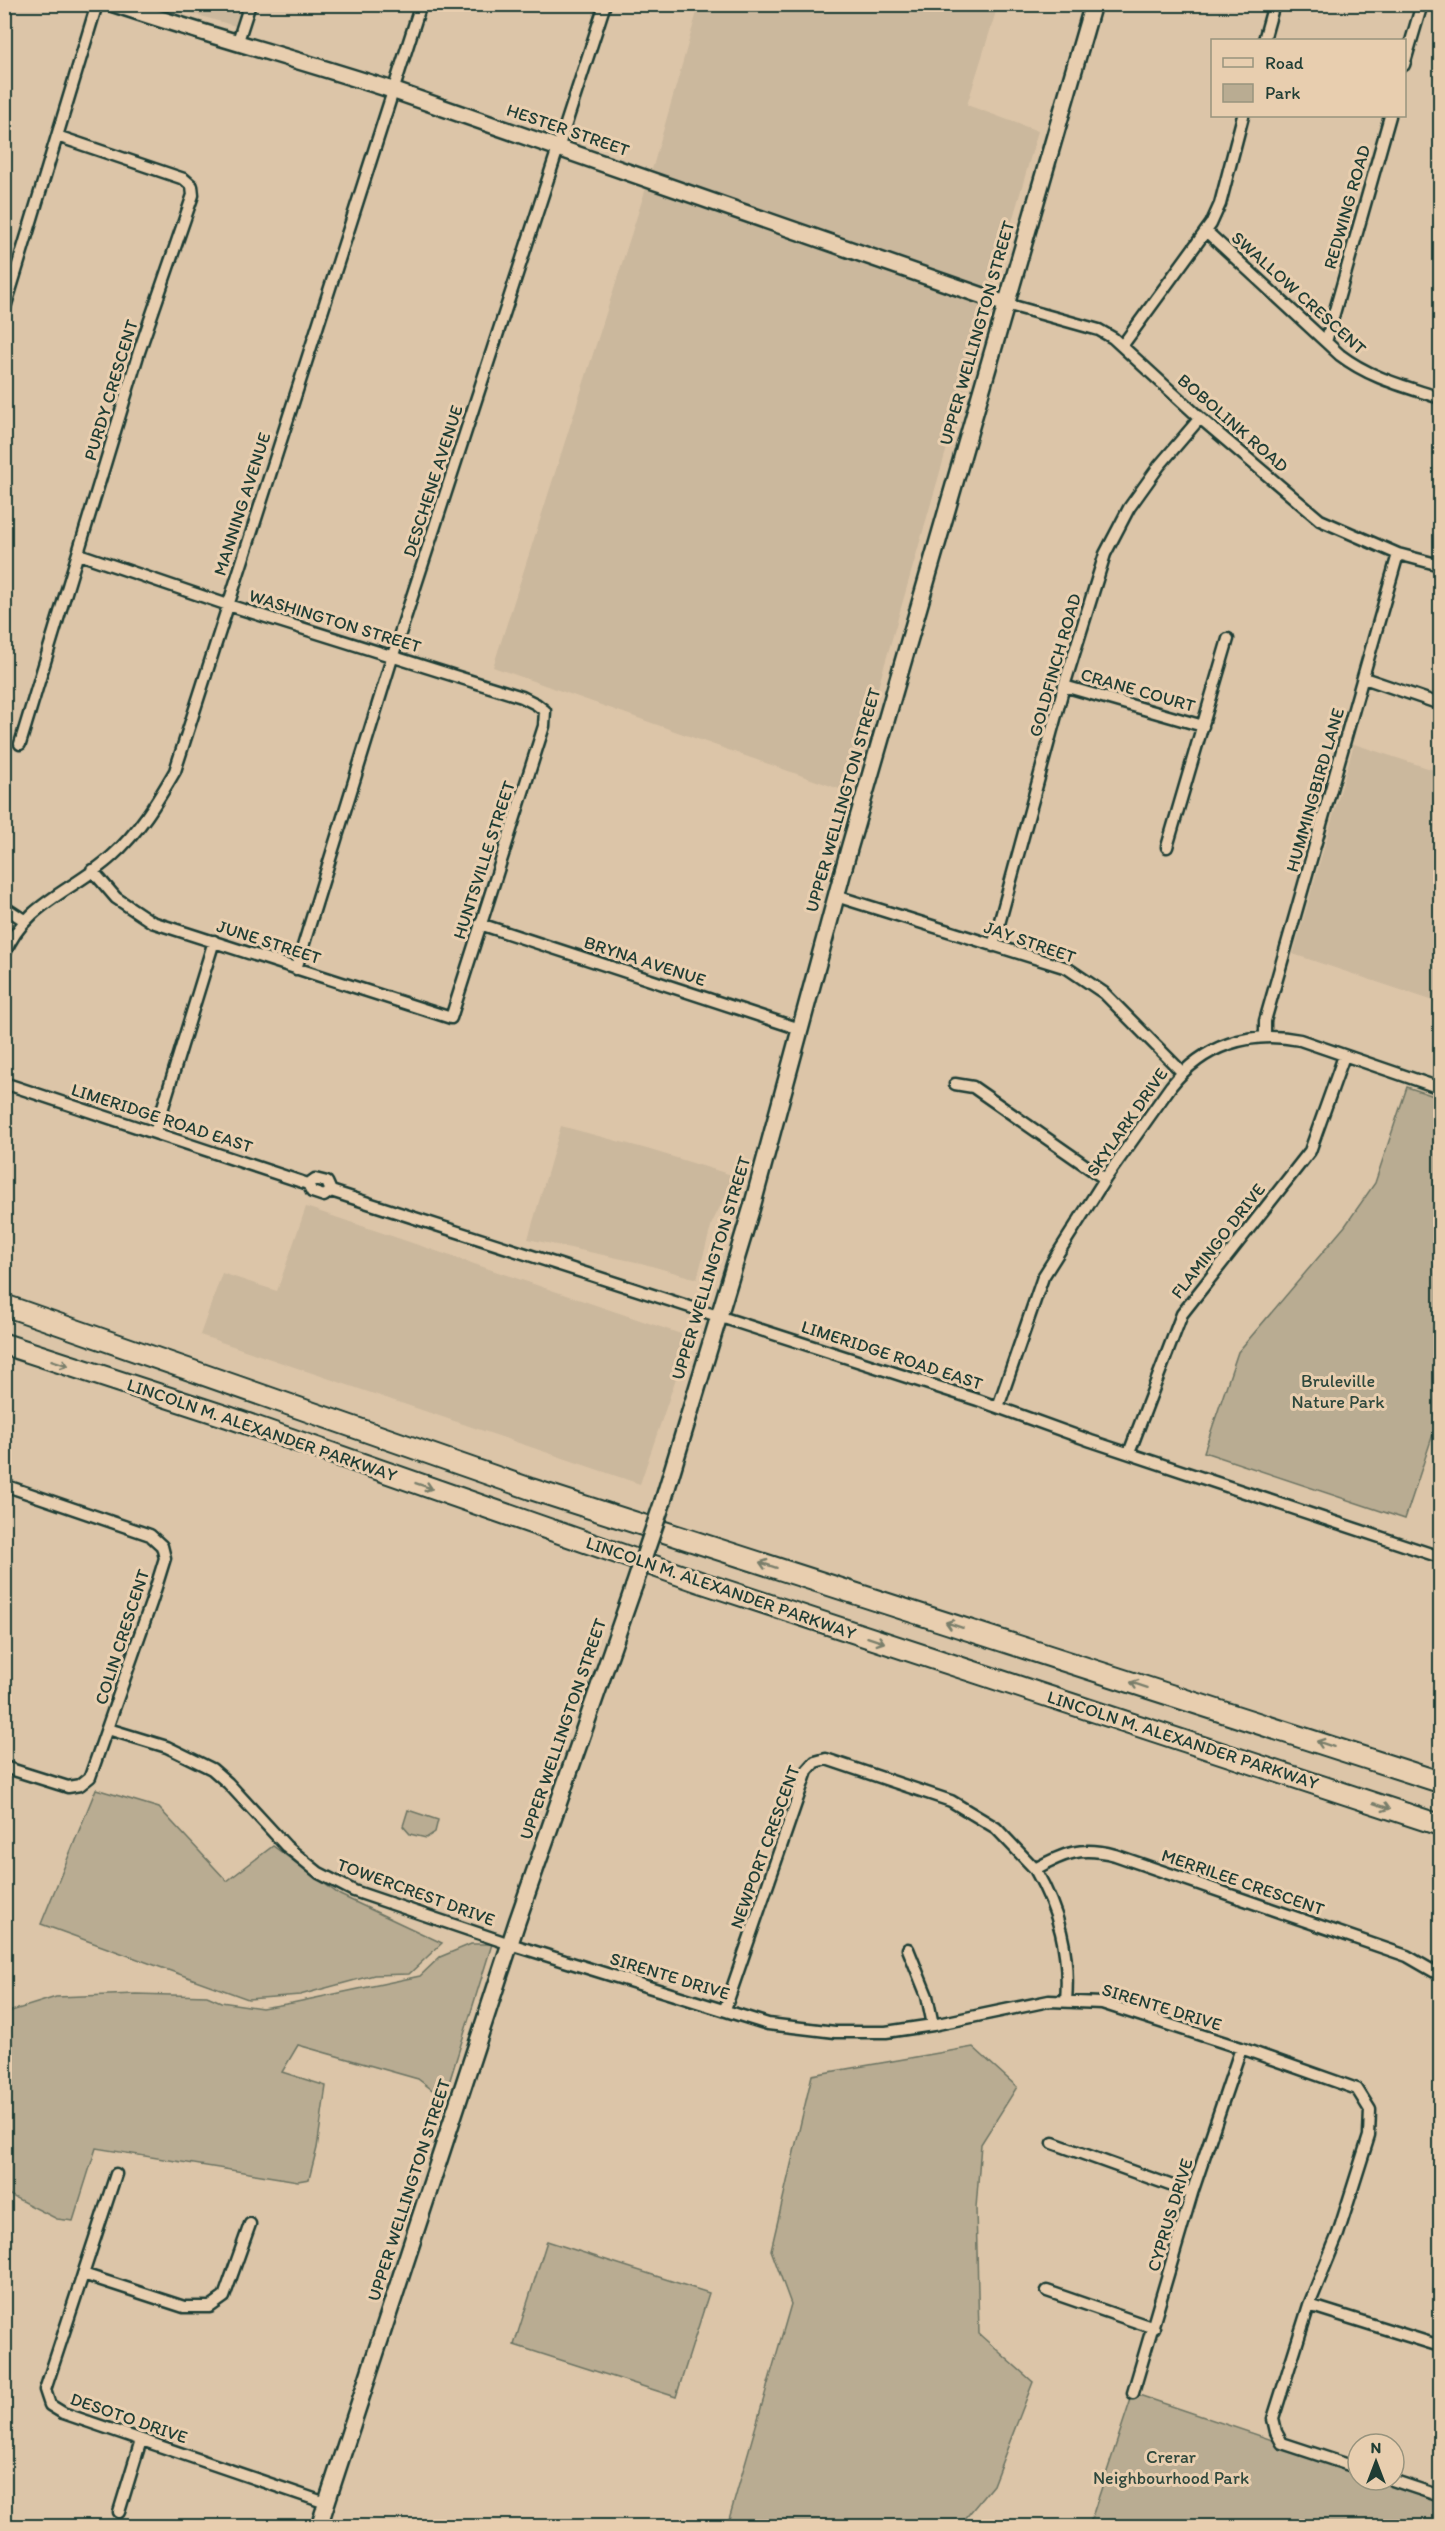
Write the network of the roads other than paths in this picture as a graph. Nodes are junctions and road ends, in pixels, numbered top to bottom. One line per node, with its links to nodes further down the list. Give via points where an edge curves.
1 (97, 4): 15 (street)
2 (114, 4): 10 (main road, HESTER STREET)
3 (250, 4): 10 (street)
4 (421, 4): 12 (street, MANNING AVENUE)
5 (605, 4): 16 (street, DESCHENE AVENUE)
6 (1093, 4): 18 (main road, UPPER WELLINGTON STREET)
7 (1274, 4): 9 (street)
8 (1422, 4): 11 (street)
9 (1264, 39)
10 (237, 44): 12 (main road, HESTER STREET)
11 (1406, 58)
12 (392, 90): 16 (main road, HESTER STREET); 27 (street, MANNING AVENUE)
13 (1243, 117): 17 (street, via 1220,204)
14 (1390, 117): 20 (street, REDWING ROAD)
15 (57, 136): 19 (street); 24 (street, PURDY CRESCENT, via 184,179 192,186 193,195 139,352)
16 (558, 146): 18 (main road, HESTER STREET); 29 (street, DESCHENE AVENUE)
17 (1207, 232): 20 (street, SWALLOW CRESCENT); 21 (street)
18 (1006, 304): 21 (street, BOBOLINK ROAD, via 1099,330); 38 (main road, UPPER WELLINGTON STREET)
19 (4, 311)
20 (1326, 342): 22 (street, SWALLOW CRESCENT, via 1372,376)
21 (1122, 346): 23 (street, BOBOLINK ROAD)
22 (1440, 398)
23 (1200, 418): 25 (street, BOBOLINK ROAD, via 1320,520); 31 (street, GOLDFINCH ROAD, via 1159,465 1129,508 1105,554)
24 (79, 554): 27 (street, WASHINGTON STREET); 35 (street, PURDY CRESCENT)
25 (1398, 554): 26 (street, BOBOLINK ROAD); 30 (street, HUMMINGBIRD LANE)
26 (1440, 565)
27 (228, 605): 29 (street, WASHINGTON STREET); 37 (street, MANNING AVENUE, via 175,771 134,834)
28 (1228, 639): 34 (street, CRANE COURT)
29 (393, 655): 33 (street, WASHINGTON STREET, via 522,697); 45 (street, DESCHENE AVENUE)
30 (1364, 678): 32 (street); 48 (street, HUMMINGBIRD LANE, via 1265,1021)
31 (1065, 686): 34 (street, CRANE COURT); 43 (street, GOLDFINCH ROAD)
32 (1440, 704)
33 (545, 711): 41 (street, HUNTSVILLE STREET, via 544,726)
34 (1203, 726): 36 (street, CRANE COURT)
35 (20, 744)
36 (1167, 847)
37 (92, 870): 40 (street, MANNING AVENUE); 42 (street, JUNE STREET, via 116,898 142,916)
38 (837, 896): 43 (street, JAY STREET); 47 (main road, UPPER WELLINGTON STREET)
39 (4, 907): 40 (street)
40 (24, 920): 44 (street, MANNING AVENUE)
41 (480, 924): 46 (street, HUNTSVILLE STREET); 47 (street, BRYNA AVENUE)
42 (214, 941): 45 (street, JUNE STREET); 54 (street)
43 (993, 946): 50 (street, JAY STREET, via 1067,968 1104,993)
44 (4, 955)
45 (296, 969): 46 (street, JUNE STREET)
46 (451, 1017)
47 (800, 1029): 57 (main road, UPPER WELLINGTON STREET)
48 (1265, 1036): 49 (street, SKYLARK DRIVE, via 1300,1040); 50 (street, SKYLARK DRIVE, via 1229,1042)
49 (1344, 1056): 53 (street, SKYLARK DRIVE); 60 (street, FLAMINGO DRIVE, via 1310,1151 1182,1314)
50 (1182, 1072): 55 (street, SKYLARK DRIVE)
51 (4, 1083): 54 (street, LIMERIDGE ROAD EAST)
52 (955, 1084): 55 (street, via 973,1087)
53 (1440, 1088)
54 (155, 1133): 57 (street, LIMERIDGE ROAD EAST, via 308,1184 315,1179 327,1182 331,1191)
55 (1105, 1179): 59 (street, SKYLARK DRIVE, via 1044,1277)
56 (4, 1305): 64 (highway, LINCOLN M. ALEXANDER PARKWAY, one-way to 56, via 531,1489)
57 (719, 1316): 59 (street, LIMERIDGE ROAD EAST); 70 (main road, UPPER WELLINGTON STREET, bridge, via 663,1501)
58 (4, 1344): 68 (highway, LINCOLN M. ALEXANDER PARKWAY, one-way to 68, via 228,1417 700,1582)
59 (998, 1407): 60 (street, LIMERIDGE ROAD EAST)
60 (1129, 1453): 62 (street, LIMERIDGE ROAD EAST)
61 (4, 1485): 63 (street, COLIN CRESCENT, via 150,1535 162,1546 165,1558)
62 (1440, 1557)
63 (108, 1730): 65 (street, COLIN CRESCENT, via 90,1777 80,1785 68,1787); 70 (street, TOWERCREST DRIVE, via 167,1747 212,1769 286,1846 319,1873 354,1891)
64 (1368, 1758): 66 (highway, via 1408,1762); 67 (highway, LINCOLN M. ALEXANDER PARKWAY)
65 (4, 1767)
66 (1440, 1772)
67 (1440, 1782)
68 (1440, 1825)
69 (1034, 1868): 72 (street, MERRILEE CRESCENT, via 1074,1851 1106,1852 1407,1956); 73 (street, NEWPORT CRESCENT, via 1053,1904 1063,1935); 74 (street, NEWPORT CRESCENT, via 996,1828 951,1801 826,1759 815,1762 807,1772)
70 (510, 1944): 74 (street, SIRENTE DRIVE); 91 (main road, UPPER WELLINGTON STREET)
71 (908, 1949): 75 (street, via 927,1996)
72 (1440, 1975)
73 (1066, 2001): 75 (street, SIRENTE DRIVE, via 1025,2005); 76 (street, SIRENTE DRIVE, via 1102,2003)
74 (725, 2009): 75 (street, SIRENTE DRIVE, via 768,2024 835,2032 886,2032)
75 (933, 2025)
76 (1242, 2048): 79 (street, CYPRUS DRIVE); 83 (street, SIRENTE DRIVE, via 1357,2089 1370,2110 1369,2136 1338,2234)
77 (1053, 2143): 79 (street)
78 (116, 2174): 81 (street, DESOTO DRIVE)
79 (1192, 2193): 84 (street, CYPRUS DRIVE)
80 (250, 2224): 81 (street, via 224,2297 210,2307 184,2307)
81 (83, 2274): 87 (street, DESOTO DRIVE, via 45,2390 50,2405)
82 (1047, 2291): 84 (street)
83 (1309, 2305): 85 (street); 88 (street, SIRENTE DRIVE, via 1273,2419 1276,2432 1282,2443)
84 (1154, 2328): 86 (street, CYPRUS DRIVE)
85 (1440, 2346)
86 (1133, 2393)
87 (141, 2440): 91 (street, DESOTO DRIVE); 92 (street)
88 (1346, 2464)
89 (1406, 2485): 90 (street)
90 (1440, 2496)
91 (326, 2504): 93 (main road, UPPER WELLINGTON STREET)
92 (119, 2512)
93 (319, 2526)

